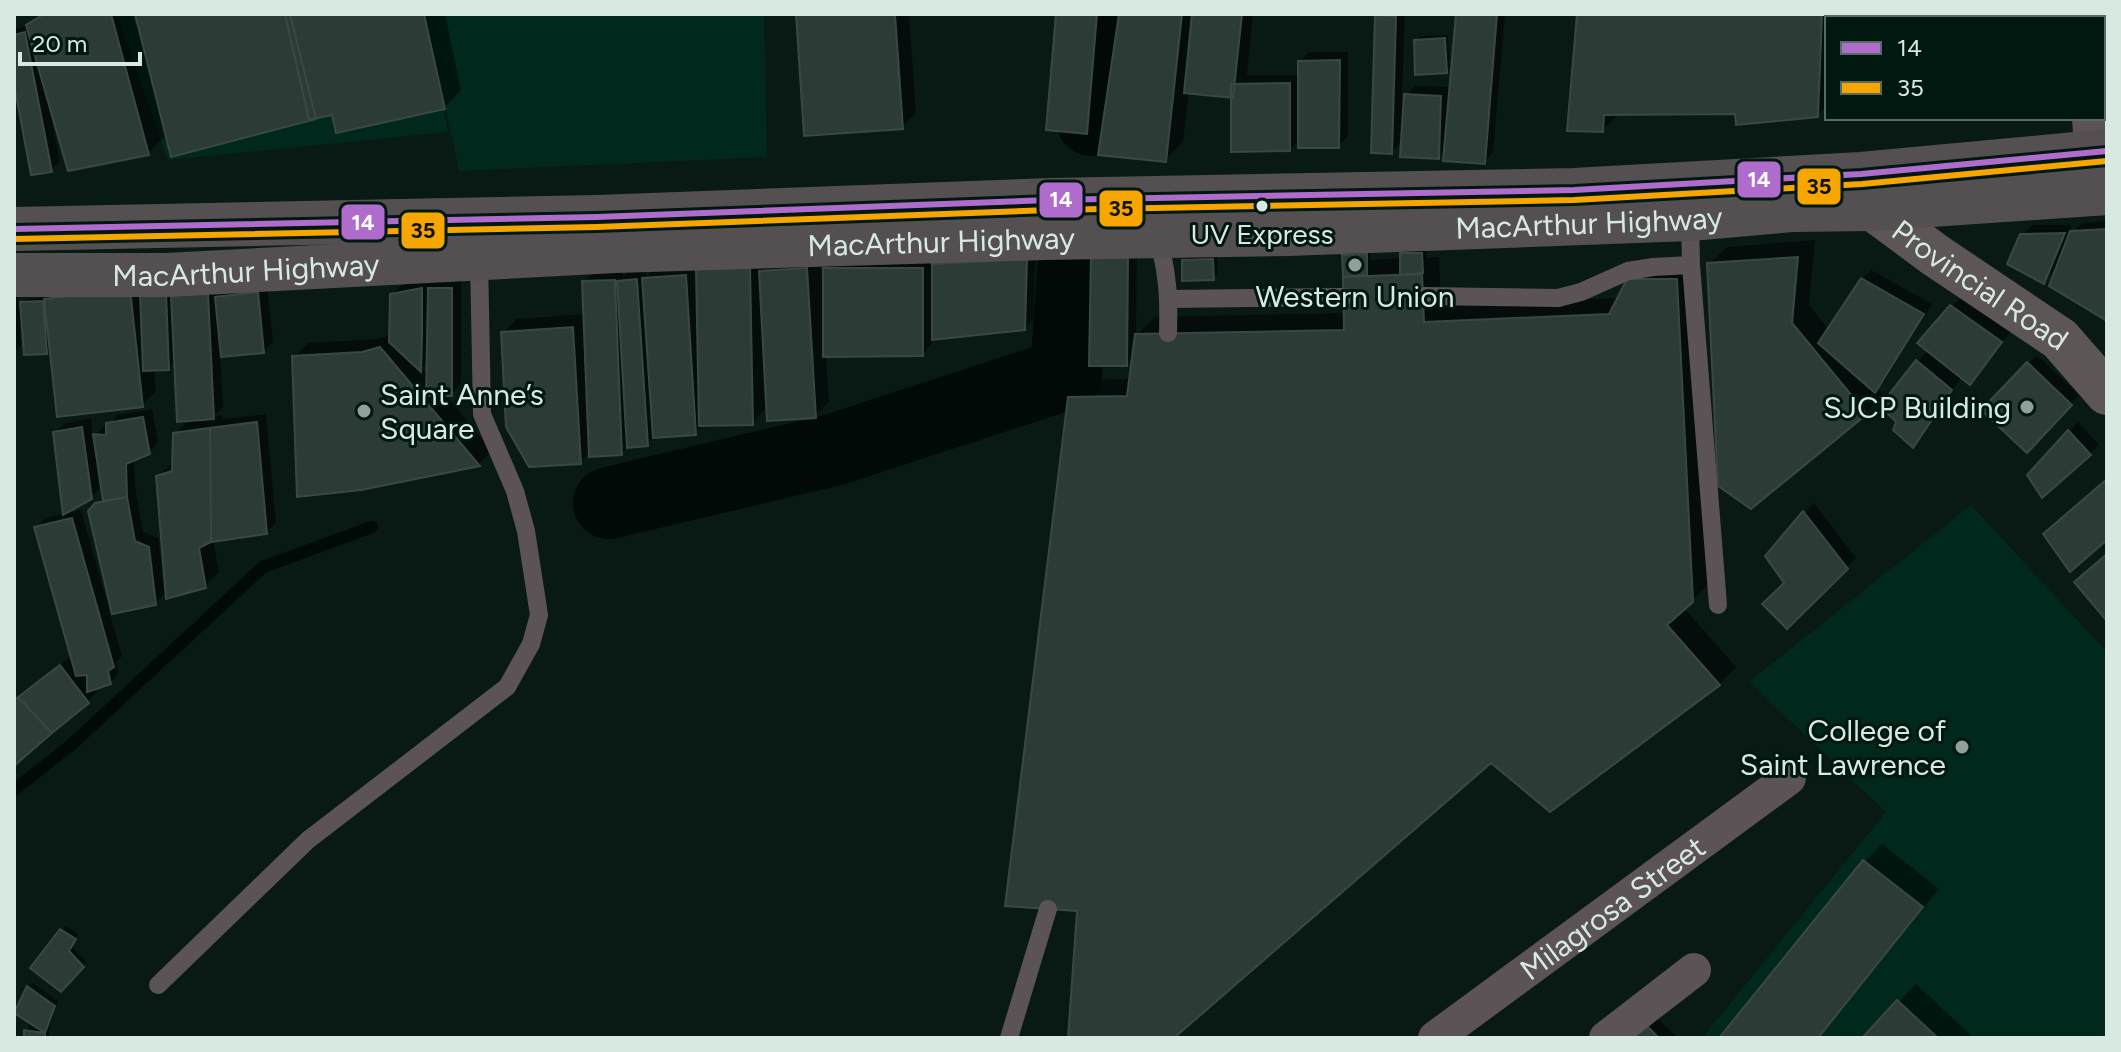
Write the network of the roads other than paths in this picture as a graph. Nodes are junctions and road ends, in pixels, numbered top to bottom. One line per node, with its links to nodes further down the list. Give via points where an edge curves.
1 (2098, 161): 2 (highway, MacArthur Highway)
2 (1867, 192): 3 (highway, MacArthur Highway); 13 (main road, Provincial Road, via 1935,255 2060,339)
3 (1691, 201): 4 (highway, MacArthur Highway, via 1574,190); 7 (lane)
4 (1155, 218): 6 (highway, MacArthur Highway, via 1062,219 615,251); 11 (lane)
5 (14, 229): 6 (highway, MacArthur Highway)
6 (477, 239): 8 (highway, MacArthur Highway, via 166,275); 18 (lane, via 482,414 526,531 539,615 531,644 507,687 308,840)
7 (1691, 265): 9 (lane, via 1628,271 1558,298); 14 (lane)
8 (14, 275)
9 (1424, 296)
10 (1343, 297): 11 (lane)
11 (1169, 299): 12 (lane)
12 (1168, 333)
13 (2103, 383)
14 (1718, 605)
15 (1789, 778): 20 (street, Milagrosa Street)
16 (1048, 909): 19 (lane)
17 (1694, 970): 21 (street)
18 (158, 985)
19 (1013, 1036)
20 (1435, 1038)
21 (1606, 1038)

